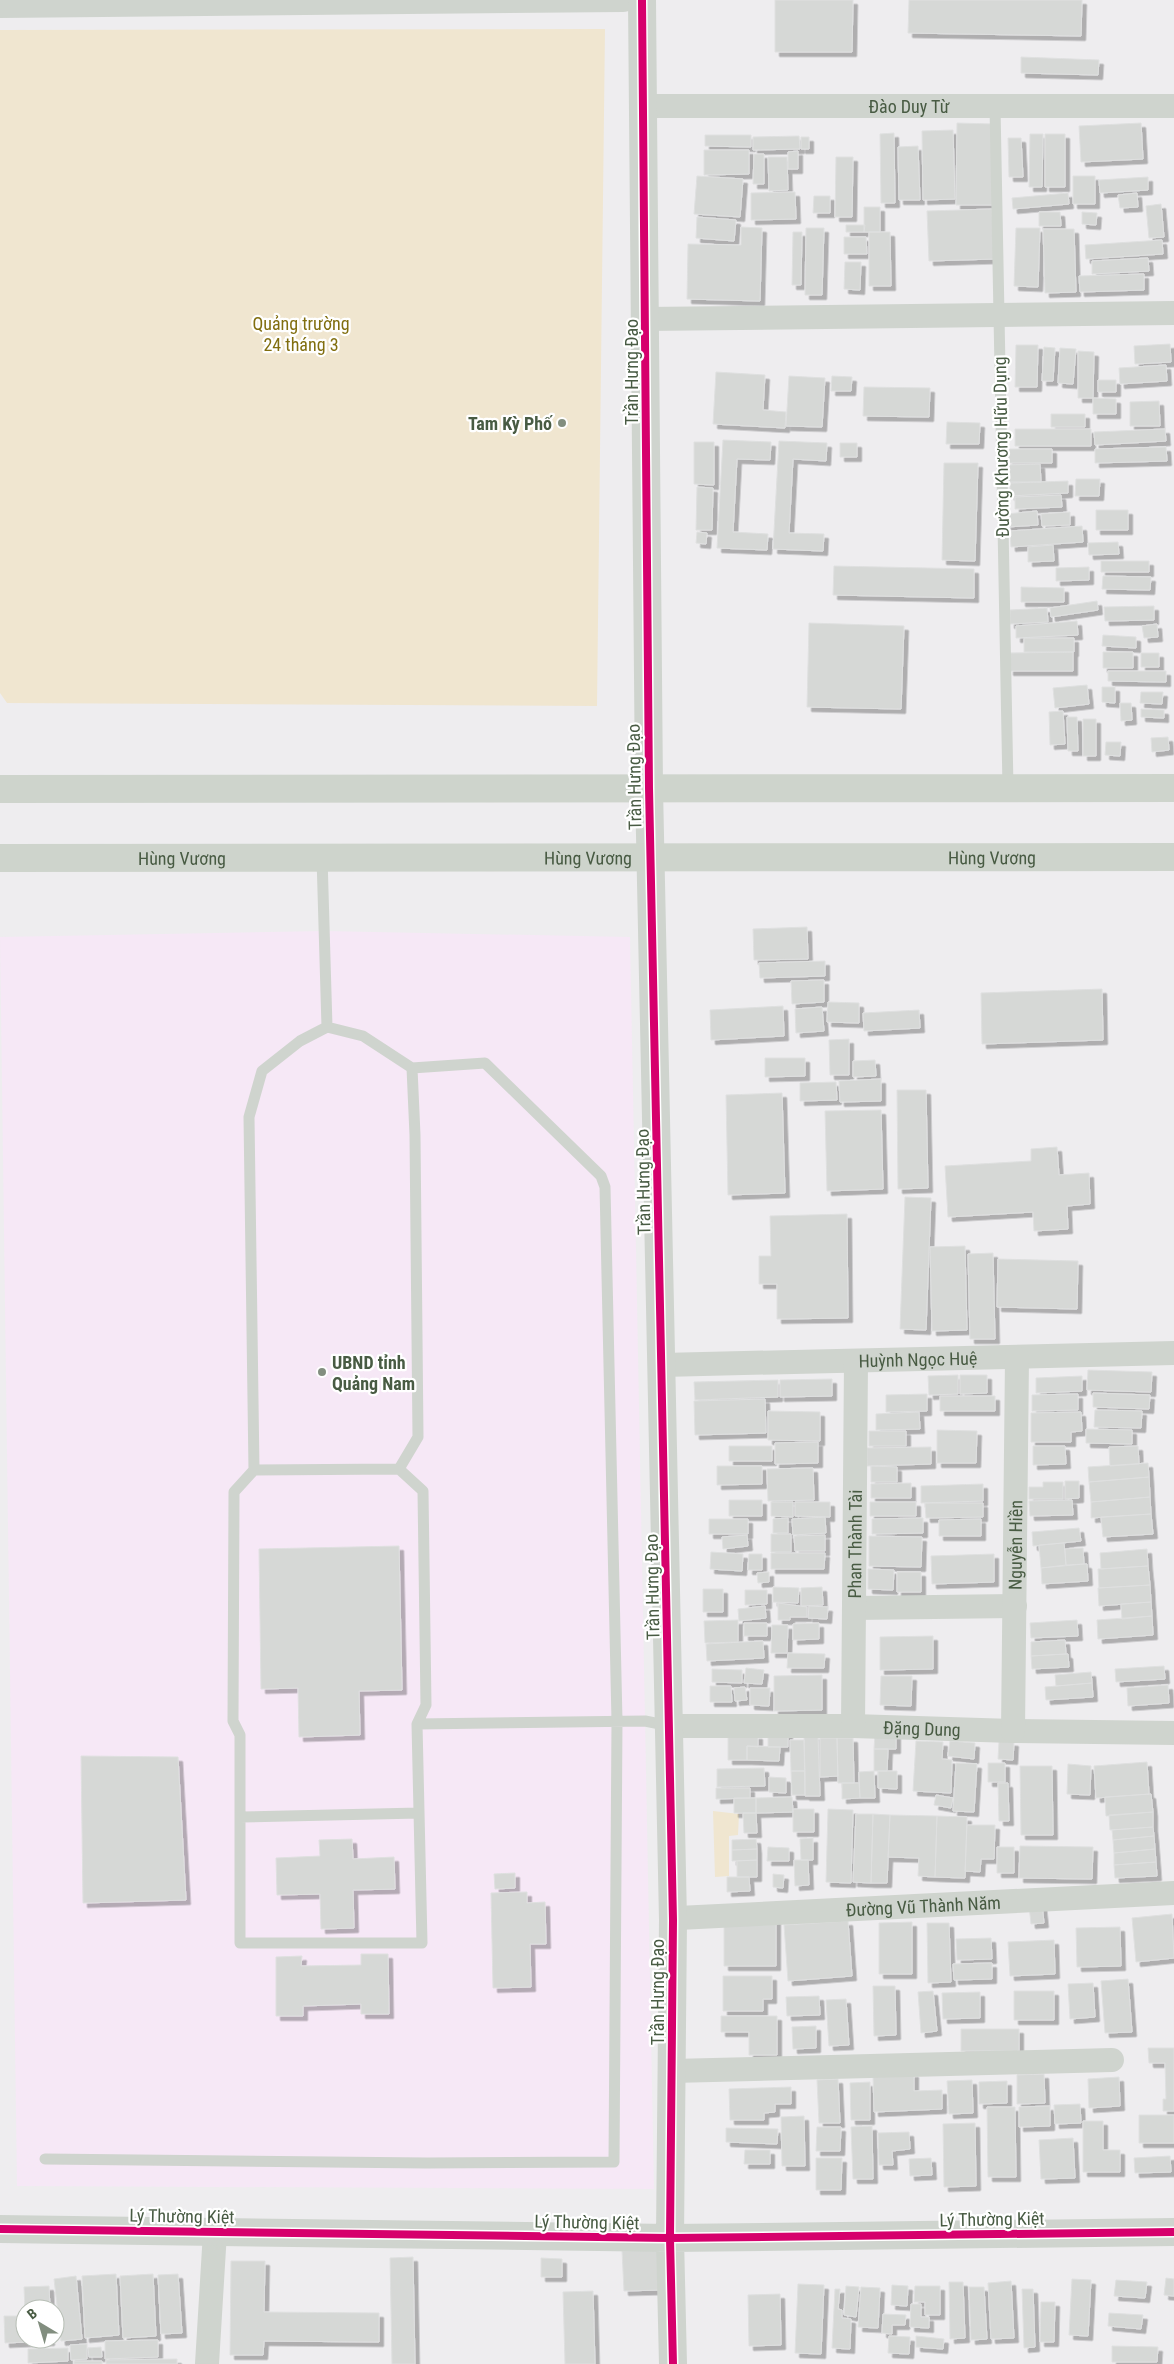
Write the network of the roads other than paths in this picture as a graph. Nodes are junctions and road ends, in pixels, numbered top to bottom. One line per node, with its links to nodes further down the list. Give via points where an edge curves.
1 (623, 0): 3 (street)
2 (642, 0): 4 (street, Trần Hưng Đạo)
3 (0, 6)
4 (643, 106): 5 (street, Đào Duy Từ); 9 (street, Trần Hưng Đạo)
5 (995, 106): 6 (street, Đào Duy Từ); 8 (lane, Đường Khương Hữu Dụng)
6 (1174, 106)
7 (1174, 313): 8 (street)
8 (999, 315): 9 (street); 11 (lane, Đường Khương Hữu Dụng)
9 (645, 319): 10 (street, Trần Hưng Đạo)
10 (649, 788): 11 (main road); 13 (main road); 17 (street, Trần Hưng Đạo)
11 (1008, 788): 12 (main road)
12 (1174, 788)
13 (0, 789)
14 (322, 857): 16 (main road, Hùng Vương); 17 (main road, Hùng Vương); 18 (lane)
15 (1174, 857): 17 (main road, Hùng Vương)
16 (0, 858)
17 (650, 858): 23 (street, Trần Hưng Đạo)
18 (327, 1027): 19 (lane, via 363,1036); 25 (lane, via 300,1041 262,1071 249,1117)
19 (412, 1068): 24 (lane, via 418,1437); 28 (lane, via 485,1063 602,1176)
20 (1174, 1353): 21 (street, Huỳnh Ngọc Huệ)
21 (1017, 1358): 22 (street, Huỳnh Ngọc Huệ); 26 (street, Nguyễn Hiền)
22 (856, 1362): 23 (street, Huỳnh Ngọc Huệ); 27 (street, Phan Thành Tài)
23 (662, 1365): 30 (street, Trần Hưng Đạo)
24 (400, 1469): 25 (lane); 29 (lane, via 422,1491 426,1704)
25 (254, 1470): 35 (lane, via 234,1492 233,1721 240,1735)
26 (1015, 1606): 27 (street); 32 (street, Nguyễn Hiền)
27 (854, 1608): 31 (street, Phan Thành Tài)
28 (617, 1722): 29 (lane); 30 (lane, via 645,1721); 40 (lane, via 614,2162)
29 (417, 1724): 34 (lane)
30 (670, 1726): 31 (street, Đặng Dung); 37 (street, Trần Hưng Đạo)
31 (853, 1726): 32 (street, Đặng Dung)
32 (1014, 1731): 33 (street, Đặng Dung)
33 (1174, 1733)
34 (419, 1813): 35 (lane); 35 (lane, via 422,1943 240,1943)
35 (240, 1817)
36 (1174, 1893): 37 (street, Đường Vũ Thành Năm)
37 (673, 1920): 39 (street, Trần Hưng Đạo)
38 (1112, 2060): 39 (street)
39 (672, 2071): 44 (street, Trần Hưng Đạo)
40 (45, 2159)
41 (0, 2229): 42 (street, Lý Thường Kiệt)
42 (215, 2232): 44 (street, Lý Thường Kiệt); 45 (street)
43 (1174, 2232): 44 (street, Lý Thường Kiệt)
44 (670, 2238): 46 (street, Trần Hưng Đạo)
45 (207, 2364)
46 (673, 2364)

